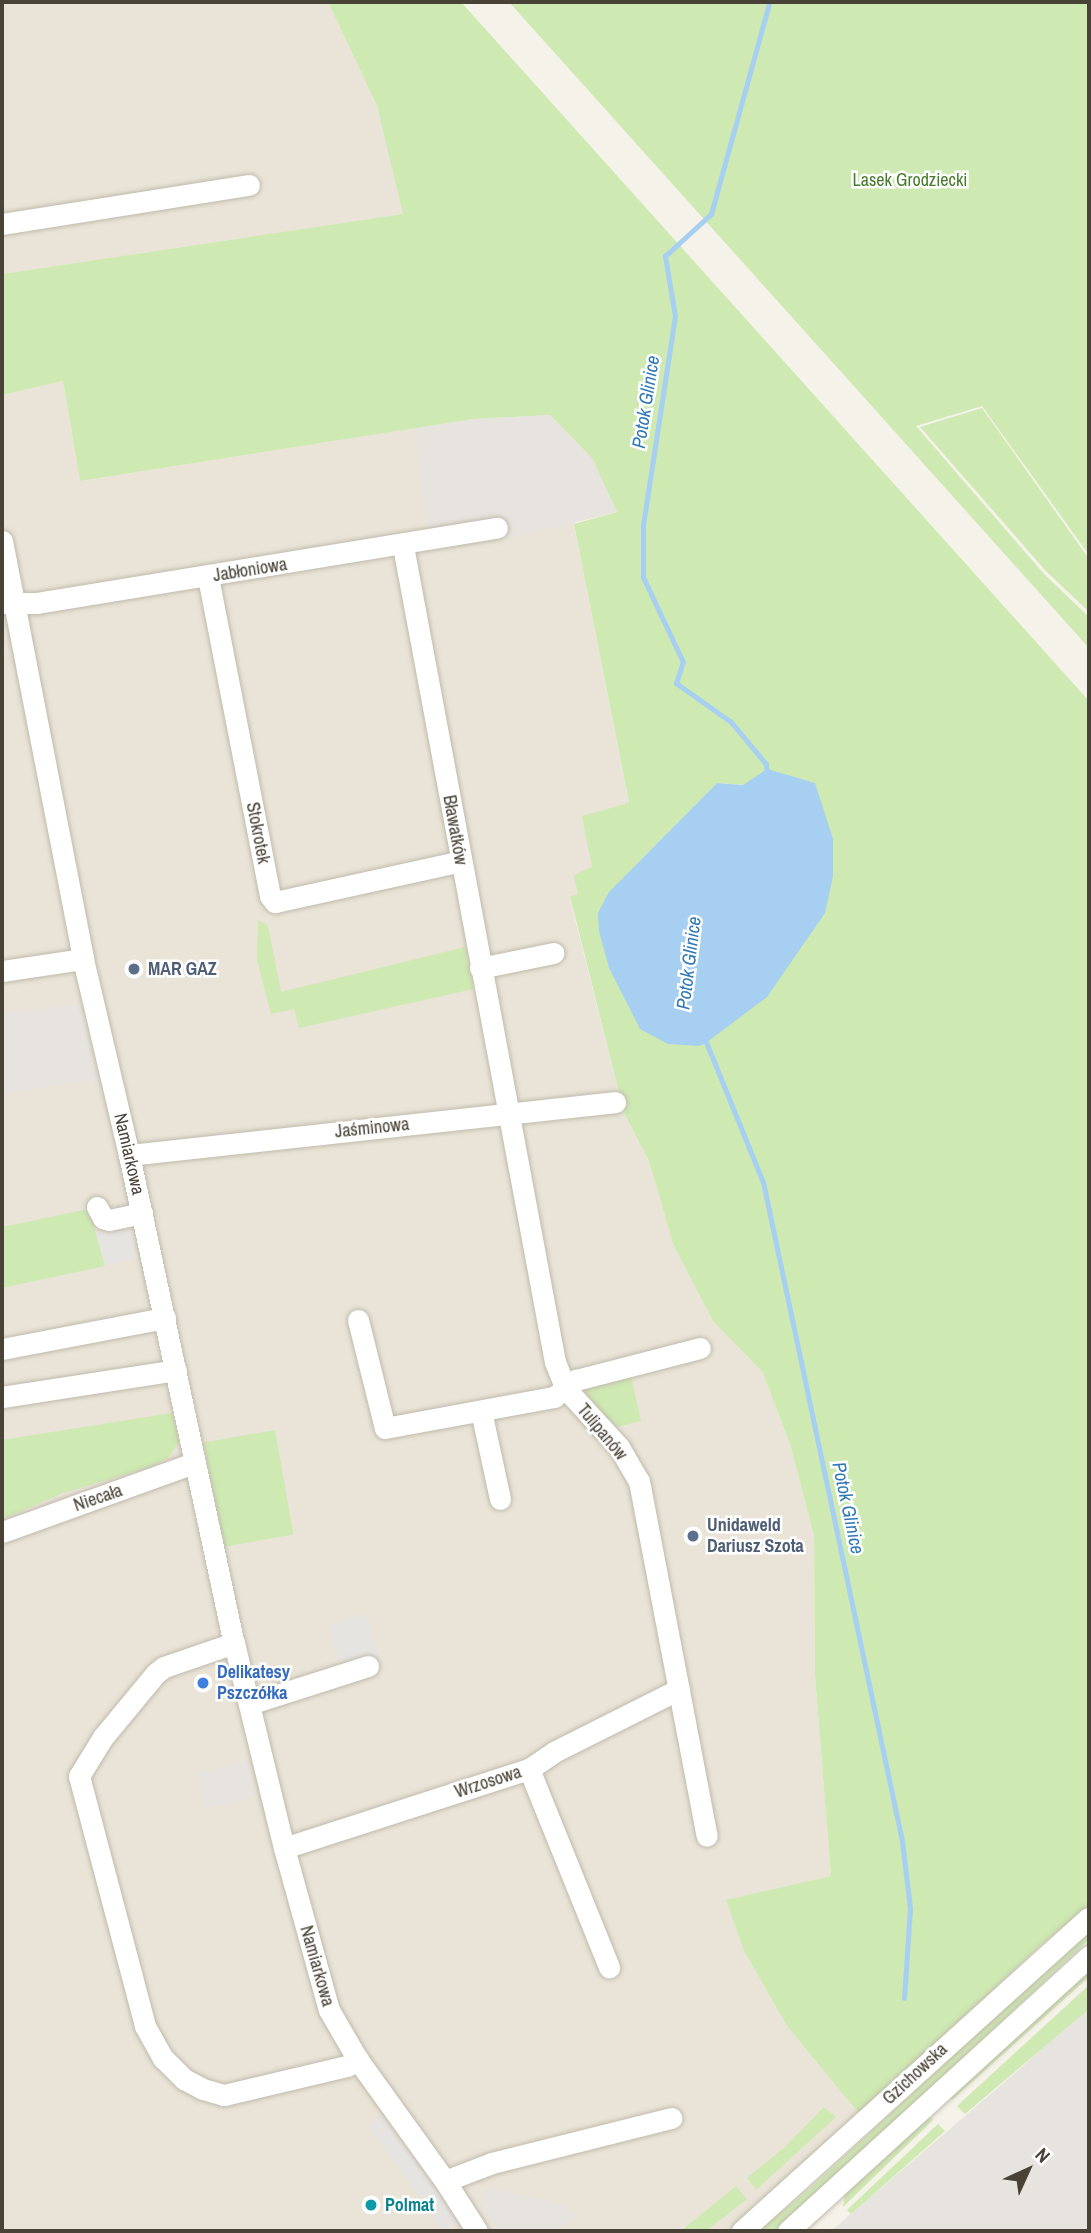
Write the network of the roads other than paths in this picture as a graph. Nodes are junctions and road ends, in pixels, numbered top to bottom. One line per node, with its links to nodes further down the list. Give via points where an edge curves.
1 (249, 185): 2 (street)
2 (2, 223)
3 (497, 528): 5 (street, Jabłoniowa)
4 (2, 541): 7 (street, Namiarkowa)
5 (403, 546): 6 (street, Jabłoniowa); 8 (street, Bławatków)
6 (208, 577): 7 (street, Jabłoniowa, via 37,603); 8 (street, Stokrotek, via 270,896 275,902)
7 (8, 603): 10 (street, Namiarkowa)
8 (461, 861): 11 (street, Bławatków)
9 (552, 953): 11 (street)
10 (83, 959): 12 (street); 15 (street, Namiarkowa)
11 (481, 968): 14 (street, Bławatków)
12 (2, 971)
13 (615, 1102): 14 (street, Jaśminowa)
14 (507, 1113): 15 (street, Jaśminowa); 23 (street, Tulipanów, via 555,1362)
15 (129, 1155): 17 (street, Namiarkowa)
16 (97, 1207): 17 (street, via 109,1220)
17 (142, 1213): 18 (street, Namiarkowa)
18 (165, 1318): 21 (street); 22 (street, Namiarkowa)
19 (358, 1320): 25 (street, via 385,1429)
20 (700, 1348): 23 (street, via 576,1380)
21 (2, 1349)
22 (176, 1370): 24 (street); 26 (street, Namiarkowa)
23 (566, 1389): 25 (street, via 554,1397); 31 (street, Tulipanów, via 619,1447 639,1481)
24 (2, 1397)
25 (481, 1411): 27 (street)
26 (194, 1463): 28 (street, Niecała); 29 (street, Namiarkowa)
27 (499, 1499)
28 (2, 1532)
29 (234, 1643): 32 (street, Namiarkowa); 39 (street, via 156,1673 103,1737 79,1776 145,2026 163,2058 184,2079 225,2095)
30 (368, 1666): 32 (street)
31 (679, 1689): 33 (street, Wrzosowa); 34 (street, Tulipanów)
32 (249, 1704): 35 (street, Namiarkowa)
33 (529, 1769): 35 (street, Wrzosowa); 38 (street)
34 (707, 1836)
35 (284, 1848): 39 (street, Namiarkowa, via 329,2010)
36 (1089, 1918): 43 (street, Gzichowska)
37 (1089, 1956): 44 (street, Gzichowska)
38 (609, 1967)
39 (358, 2060): 41 (street, Namiarkowa)
40 (671, 2118): 41 (street, via 492,2163)
41 (445, 2181): 42 (street, Namiarkowa)
42 (477, 2231)
43 (742, 2231)
44 (788, 2231)

